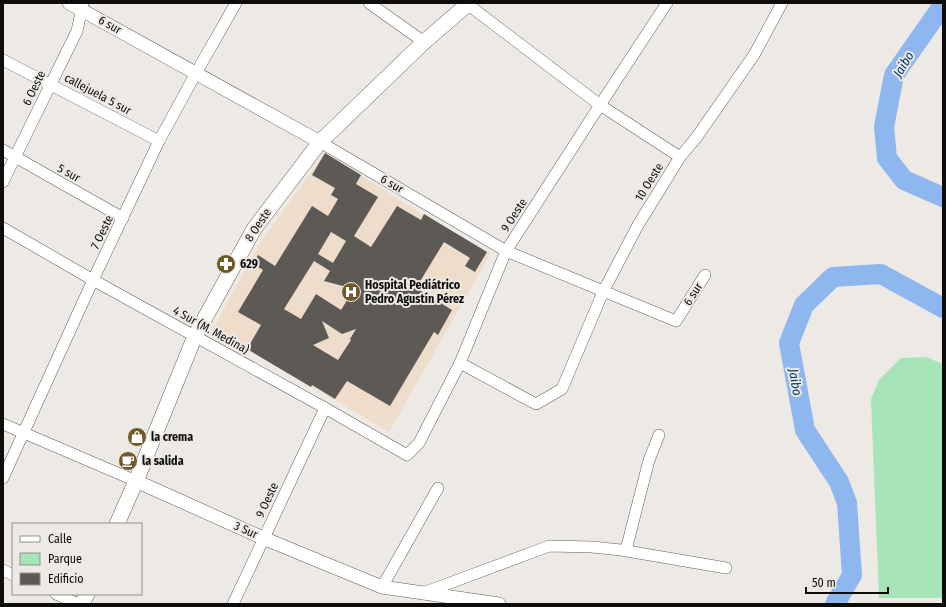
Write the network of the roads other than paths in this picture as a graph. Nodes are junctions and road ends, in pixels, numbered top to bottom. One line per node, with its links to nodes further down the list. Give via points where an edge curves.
1 (69, 3): 7 (street, 6 sur)
2 (236, 3): 10 (street, 7 Oeste)
3 (369, 3): 8 (street)
4 (467, 3): 8 (main road, 8 Oeste); 12 (street)
5 (667, 3): 12 (street, 9 Oeste)
6 (782, 3): 17 (street, 10 Oeste, via 754,55)
7 (82, 6): 10 (street, 6 sur); 11 (street, 6 Oeste, via 77,31)
8 (424, 42): 14 (main road, 8 Oeste)
9 (3, 60): 11 (street, callejuela 5 sur)
10 (196, 73): 13 (street, 7 Oeste); 14 (street, 6 sur)
11 (50, 84): 13 (street, callejuela 5 sur); 16 (street, 6 Oeste)
12 (600, 105): 17 (street); 21 (street, 9 Oeste)
13 (158, 141): 19 (street, 7 Oeste)
14 (320, 142): 21 (street, 6 sur); 25 (main road, 8 Oeste, via 254,229)
15 (3, 150): 16 (street, 5 sur)
16 (15, 157): 18 (street, 6 Oeste); 19 (street, 5 sur)
17 (680, 157): 24 (street, 10 Oeste, via 638,225)
18 (3, 182)
19 (123, 218): 23 (street, 7 Oeste)
20 (3, 228): 23 (street, 4 Sur (M. Medina))
21 (506, 251): 24 (street, 6 sur); 26 (street, 9 Oeste)
22 (705, 275): 24 (street, 6 sur, via 676,321)
23 (93, 280): 25 (street, 4 Sur (M. Medina)); 29 (street, 7 Oeste)
24 (603, 292): 26 (street, 10 Oeste, via 562,389 536,404)
25 (195, 336): 27 (street, 4 Sur (M. Medina)); 33 (main road, 8 Oeste)
26 (460, 364): 31 (street, 9 Oeste, via 419,443)
27 (325, 408): 31 (street, 4 Sur (M. Medina)); 36 (street, 9 Oeste)
28 (3, 424): 29 (street, 3 Sur)
29 (24, 433): 32 (street, 7 Oeste); 33 (street, 3 Sur)
30 (658, 435): 37 (street)
31 (407, 455)
32 (3, 478)
33 (136, 481): 35 (main road, 8 Oeste); 36 (street, 3 Sur)
34 (438, 488): 41 (street)
35 (117, 523)
36 (263, 538): 41 (street, 3 Sur); 47 (street, 9 Oeste)
37 (626, 550): 38 (street); 42 (street, via 549,546)
38 (726, 568)
39 (3, 570): 40 (street)
40 (12, 574)
41 (382, 587): 42 (street, 3 Sur)
42 (423, 593): 48 (street, 3 Sur)
43 (58, 595): 45 (street)
44 (86, 595): 46 (main road)
45 (78, 604)
46 (82, 604)
47 (233, 604)
48 (499, 604)

